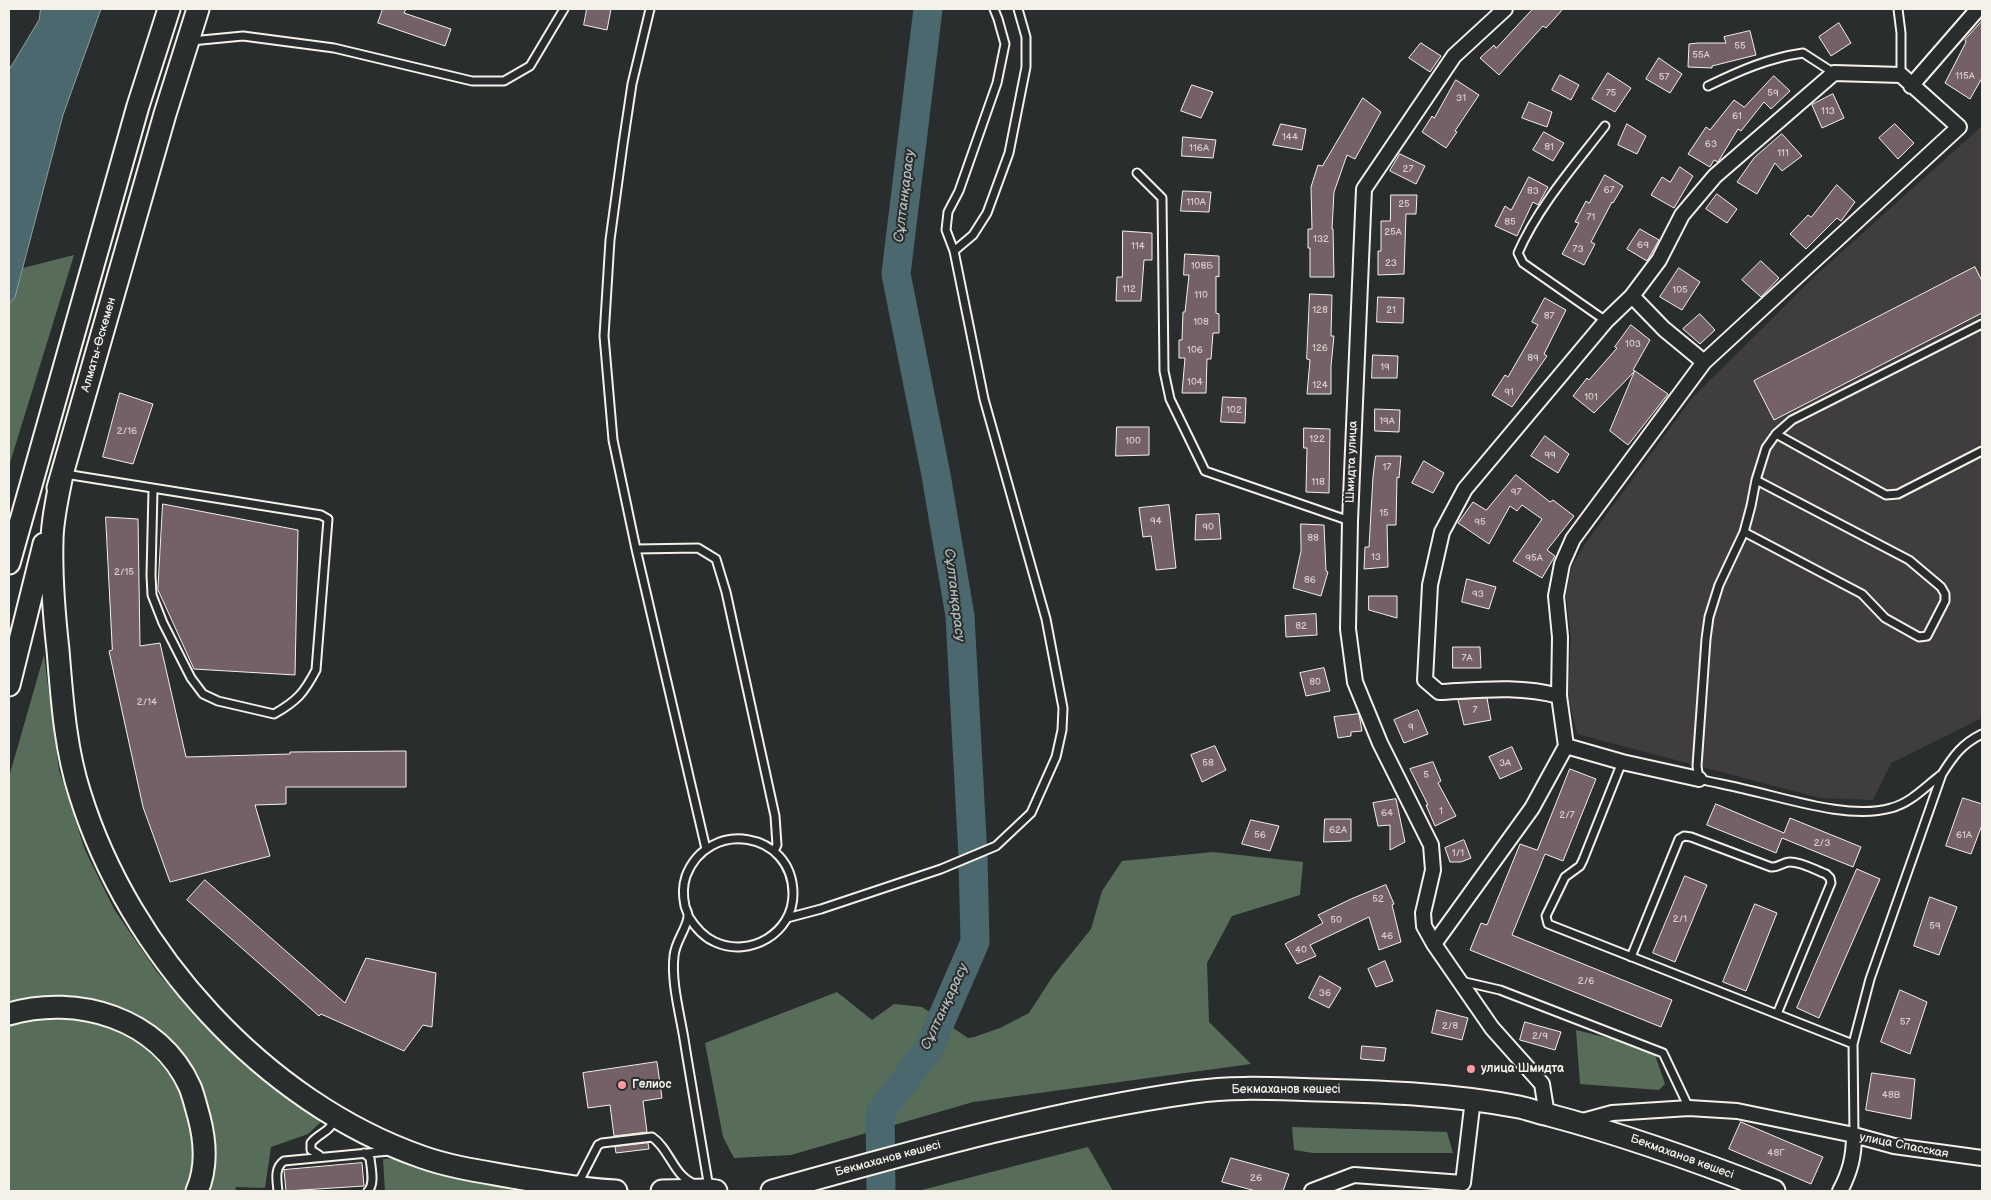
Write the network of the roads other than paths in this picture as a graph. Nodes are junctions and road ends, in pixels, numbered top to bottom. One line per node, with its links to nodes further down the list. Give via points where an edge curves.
1 (169, 9): 30 (main road, via 138,106)
2 (198, 9): 10 (main road, Алматы-Өскемен)
3 (564, 9): 10 (lane, via 530,66 504,80 472,80 334,48 243,36)
4 (650, 9): 29 (lane, via 632,84 623,144 610,240 604,336 613,440)
5 (994, 9): 17 (lane, via 1005,44 997,83 959,191 948,212 946,230)
6 (1018, 9): 17 (lane, via 1026,37 1026,67 1009,153 987,213 973,235)
7 (1505, 9): 27 (street, Шмидта улица, via 1454,56 1364,189)
8 (1898, 9): 12 (lane)
9 (1978, 9): 14 (street)
10 (188, 41): 24 (main road, Алматы-Өскемен)
11 (1834, 73): 12 (street); 13 (lane, via 1803,53 1751,66); 18 (street, via 1715,176 1682,216 1659,260)
12 (1900, 75): 14 (street)
13 (1708, 86)
14 (1910, 86): 21 (street, via 1959,127)
15 (1605, 126): 19 (lane, via 1527,232 1518,253 1523,263)
16 (1137, 173): 27 (lane, via 1162,198 1164,371 1170,399 1205,471)
17 (954, 251): 41 (lane, via 984,399 1046,620 1063,708 1056,757 1031,813 996,846 941,869)
18 (1632, 296): 19 (street); 21 (street, via 1664,329)
19 (1606, 321): 32 (street, via 1465,489 1442,532 1430,585 1425,680 1439,692 1488,689 1540,691)
20 (1982, 324): 22 (lane, via 1792,420)
21 (1704, 362): 32 (street, via 1573,538 1562,564 1556,596 1560,637)
22 (1776, 434): 23 (lane, via 1886,495 1898,494); 25 (lane, via 1766,448)
23 (1982, 451)
24 (62, 474): 26 (lane); 31 (main road, Алматы-Өскемен); 50 (main road, via 52,539 52,591 61,685 70,756 101,850 146,931 200,1004 258,1060)
25 (1756, 480): 28 (lane); 28 (lane, via 1909,560 1941,587 1945,601 1927,636 1919,637 1885,618 1862,594)
26 (152, 490): 26 (lane, via 321,515 328,519 316,670 307,688 292,704 274,714 218,701 203,694 191,678 162,623 152,595)
27 (1350, 521): 42 (street, Шмидта улица, via 1348,629 1355,682 1380,743 1431,845 1433,870 1423,913 1424,926)
28 (1744, 532): 37 (lane, via 1719,585 1709,617)
29 (636, 549): 38 (lane); 39 (lane, via 698,548 716,559 775,816 777,845)
30 (9, 563)
31 (9, 685)
32 (1559, 696): 34 (street)
33 (1982, 734): 36 (lane, via 1967,742 1953,756)
34 (1566, 746): 35 (street); 42 (street, via 1532,808)
35 (1622, 762): 37 (street); 43 (lane, via 1583,860 1565,878 1546,916 1548,924)
36 (1942, 774): 37 (lane, via 1908,800 1892,808 1871,811 1798,804); 47 (lane, via 1870,979)
37 (1699, 779)
38 (706, 849): 39 (lane, via 729,839 741,838 753,840); 40 (lane, via 697,857 685,879)
39 (774, 851): 41 (lane, via 789,871 792,882 792,907)
40 (688, 916): 41 (lane, via 714,942 737,948 772,937); 67 (lane, via 674,956 676,989)
41 (787, 918)
42 (1434, 944): 44 (street)
43 (1631, 957): 46 (lane); 46 (lane, via 1679,839 1684,836 1771,868 1793,862 1826,874 1831,883)
44 (1458, 980): 49 (lane, via 1500,990 1663,1053); 51 (street, via 1492,1028 1542,1084)
45 (9, 1014): 61 (main road, via 41,1008 88,1010 125,1021 159,1045 181,1071 190,1088 201,1125 204,1167)
46 (1777, 1014): 47 (lane)
47 (1853, 1044): 53 (lane)
48 (1473, 1099): 51 (main road, Бекмаханов көшесі); 60 (street); 68 (main road, Бекмаханов көшесі, via 1275,1089 1197,1092 1095,1108 995,1130)
49 (1689, 1108): 52 (street, via 1612,1112); 53 (street, via 1737,1111)
50 (329, 1112): 55 (lane, via 334,1118 332,1125 313,1140 310,1147 314,1154); 56 (main road)
51 (1547, 1115): 52 (main road, Бекмаханов көшесі)
52 (1578, 1123): 70 (main road, Бекмаханов көшесі)
53 (1854, 1135): 57 (street, улица Спасская, via 1894,1146); 71 (street, улица Спасская, via 1854,1157)
54 (361, 1152): 55 (lane); 56 (lane, via 391,1151); 58 (lane, via 370,1156)
55 (324, 1156): 62 (lane, via 289,1159 279,1164 276,1174)
56 (419, 1156): 59 (main road, via 452,1167)
57 (1982, 1158)
58 (372, 1182): 63 (lane); 64 (lane)
59 (562, 1185): 65 (main road); 67 (lane, via 578,1181 598,1145 652,1137 678,1172)
60 (1464, 1187): 69 (street, via 1354,1175)
61 (197, 1191)
62 (278, 1191)
63 (368, 1191)
64 (374, 1191)
65 (616, 1191)
66 (662, 1191): 67 (main road)
67 (712, 1191)
68 (772, 1191)
69 (1312, 1191)
70 (1774, 1191)
71 (1840, 1191)

